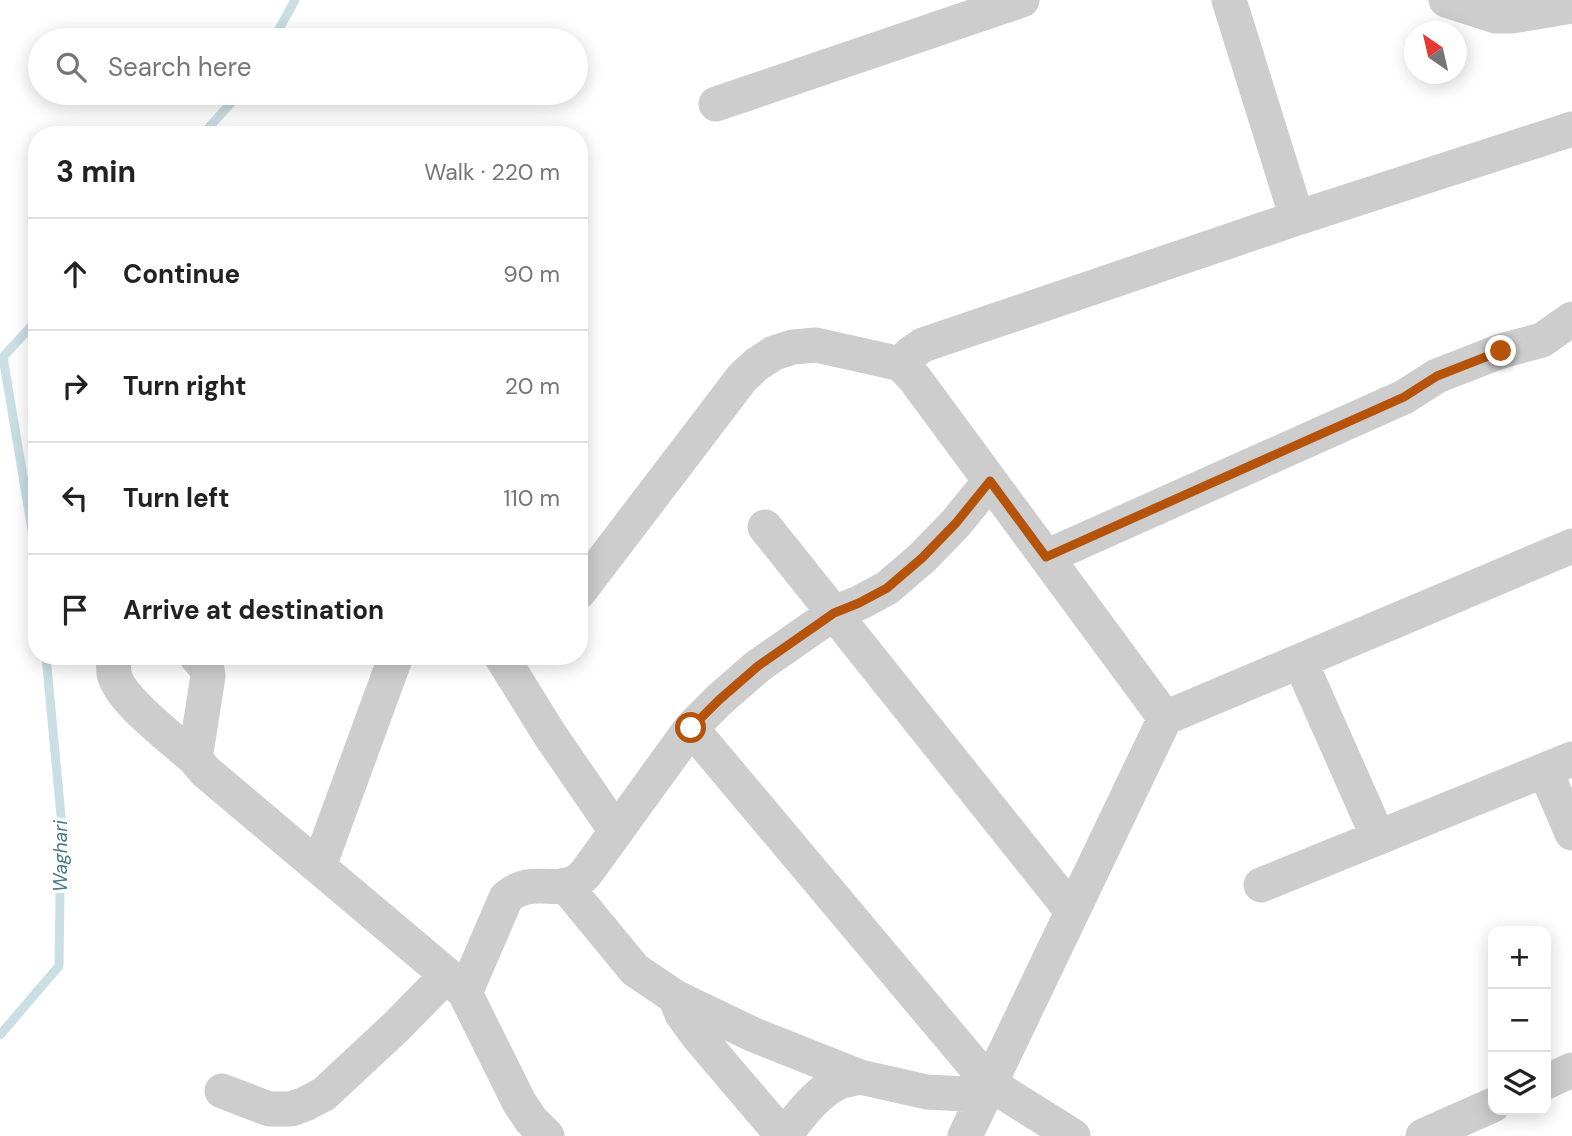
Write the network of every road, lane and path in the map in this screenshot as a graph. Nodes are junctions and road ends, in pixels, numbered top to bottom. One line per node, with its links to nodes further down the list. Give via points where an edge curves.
1 (1022, 0): 5 (street)
2 (1229, 0): 7 (street)
3 (1446, 0): 4 (street, via 1496,16)
4 (1572, 6)
5 (716, 104)
6 (1572, 129): 7 (street)
7 (1297, 218): 9 (street, via 923,345)
8 (1572, 319): 13 (street, via 1542,340 1437,376 1404,397)
9 (901, 365): 10 (street); 14 (street, via 816,345 774,353 742,378)
10 (990, 481): 13 (street); 15 (street, via 956,523 887,588)
11 (765, 527): 15 (street)
12 (1572, 546): 16 (street)
13 (1046, 557): 21 (street)
14 (588, 580)
15 (834, 613): 22 (street, via 758,666); 31 (street)
16 (1300, 661): 21 (street); 27 (street)
17 (114, 665): 23 (street, via 120,689)
18 (204, 665): 23 (street, via 208,676)
19 (393, 665): 28 (street)
20 (516, 665): 25 (street, via 550,734)
21 (1165, 718): 31 (street)
22 (691, 728): 25 (street); 37 (street)
23 (195, 759): 28 (street)
24 (1559, 765): 26 (street); 27 (street)
25 (616, 831): 30 (street, via 586,873)
26 (1572, 833)
27 (1378, 837): 29 (street)
28 (318, 866): 32 (street)
29 (1261, 885)
30 (565, 886): 32 (street, via 513,891); 33 (street, via 635,970)
31 (1072, 911): 37 (street)
32 (456, 984): 38 (street, via 396,1027 324,1094 305,1104 290,1110 269,1109); 40 (street, via 519,1102)
33 (675, 997): 35 (street, via 754,1035); 41 (street, via 698,1036)
34 (1572, 1070): 36 (street)
35 (860, 1077): 37 (street, via 927,1091); 41 (street, via 828,1089)
36 (1551, 1080)
37 (987, 1089): 42 (street); 43 (street)
38 (222, 1091)
39 (1488, 1107): 44 (street)
40 (547, 1136)
41 (784, 1136)
42 (965, 1136)
43 (1073, 1136)
44 (1423, 1136)

